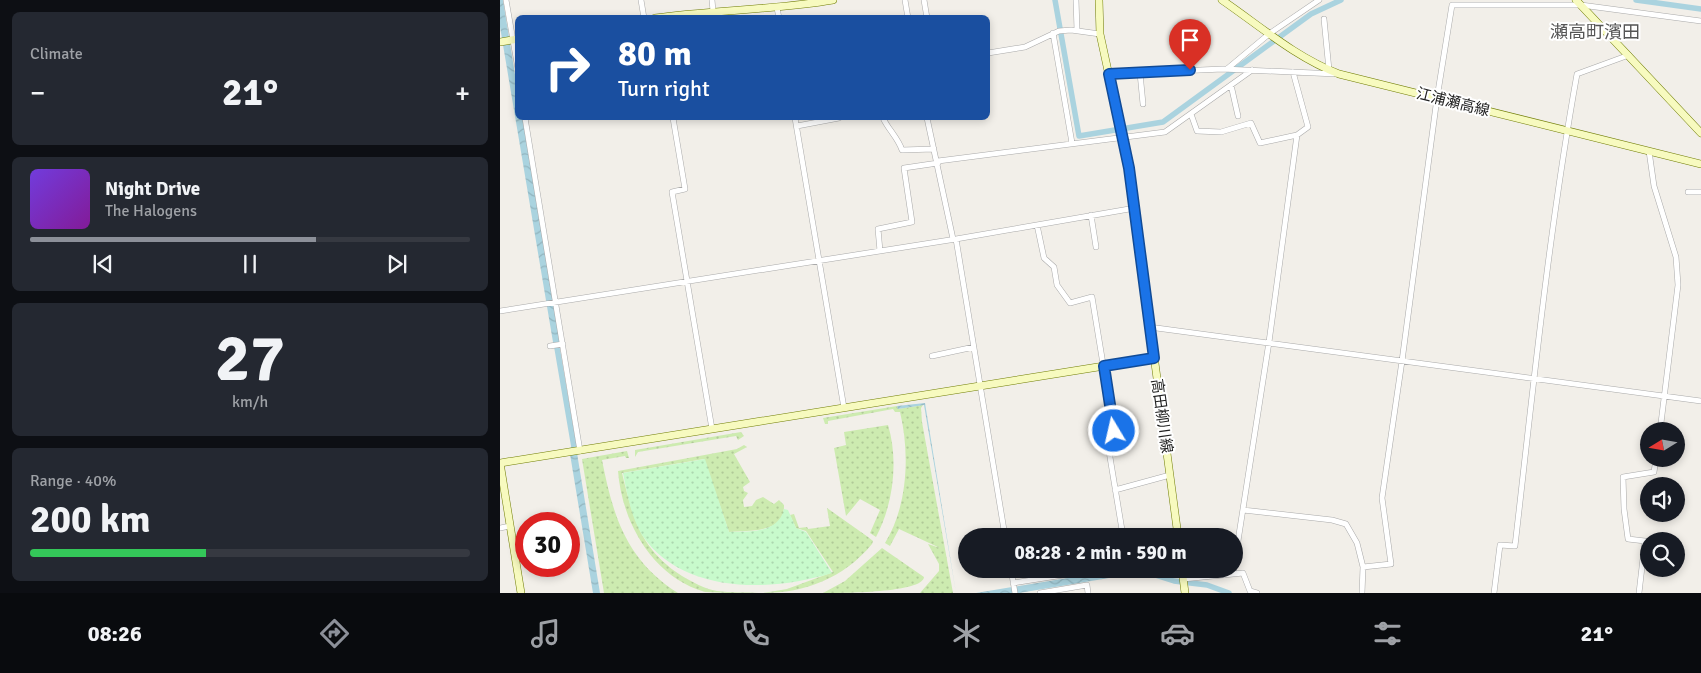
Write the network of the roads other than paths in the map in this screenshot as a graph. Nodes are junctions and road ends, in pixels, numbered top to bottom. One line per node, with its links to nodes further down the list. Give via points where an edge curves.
1 (506, 0): 25 (street)
2 (641, 0): 14 (street)
3 (712, 0): 13 (street)
4 (833, 0): 12 (main road)
5 (905, 0): 17 (street)
6 (924, 0): 18 (street)
7 (1076, 0): 21 (street)
8 (1099, 0): 23 (main road, 高田柳川線)
9 (1222, 0): 24 (main road, 江浦瀬高線)
10 (1320, 0): 24 (street)
11 (1578, 2): 20 (street); 28 (main road); 37 (street, via 1452,5)
12 (777, 8): 13 (main road); 16 (street)
13 (713, 11): 15 (main road)
14 (644, 15)
15 (675, 15)
16 (778, 15)
17 (908, 15)
18 (926, 15)
19 (1324, 19): 31 (street)
20 (1701, 21)
21 (1074, 30): 22 (street); 23 (street)
22 (1051, 34): 27 (street, via 1025,47); 52 (street)
23 (1100, 34): 34 (main road, 高田柳川線)
24 (1271, 35): 29 (street); 31 (main road, 江浦瀬高線)
25 (514, 39): 26 (main road)
26 (501, 42)
27 (990, 53)
28 (1629, 55): 48 (street, via 1577,74); 49 (main road)
29 (1225, 69): 30 (street); 33 (street)
30 (1250, 70): 32 (street); 36 (street)
31 (1329, 70): 35 (main road, 江浦瀬高線)
32 (1293, 72): 35 (street); 50 (street, via 1308,127)
33 (1140, 73): 34 (street); 38 (street)
34 (1109, 74): 51 (main road, 高田柳川線)
35 (1339, 74): 37 (main road, 江浦瀬高線)
36 (1231, 85): 39 (street); 40 (street)
37 (1437, 98): 48 (main road, 江浦瀬高線); 76 (street)
38 (1143, 104)
39 (1191, 114): 50 (street, via 1196,131 1221,132 1251,122 1260,143); 51 (street, via 1165,132)
40 (1238, 116)
41 (526, 120): 67 (street)
42 (673, 120): 66 (street, via 685,189 672,192)
43 (795, 120): 47 (street)
44 (830, 120): 47 (street)
45 (884, 120): 53 (street, via 902,150)
46 (927, 120): 53 (street)
47 (796, 126): 65 (street)
48 (1567, 130): 54 (main road, 江浦瀬高線); 78 (street)
49 (1701, 133)
50 (1297, 135): 70 (street)
51 (1124, 136): 52 (street); 59 (main road, 高田柳川線)
52 (1072, 143): 55 (street)
53 (934, 150): 55 (street)
54 (1649, 151): 56 (main road, 江浦瀬高線); 80 (street, via 1654,186 1676,257 1678,285)
55 (938, 162): 62 (street); 64 (street, via 904,168 912,222 878,229)
56 (1701, 164)
57 (1688, 192): 58 (street)
58 (1701, 192)
59 (1135, 208): 60 (street); 69 (main road, 高田柳川線)
60 (1091, 215): 61 (street); 63 (street)
61 (1037, 225): 62 (street); 77 (street, via 1044,258 1054,267 1057,285 1070,303 1092,297)
62 (955, 239): 64 (street); 73 (street)
63 (1096, 247)
64 (880, 251): 65 (street)
65 (819, 260): 66 (street); 82 (street)
66 (687, 281): 67 (street); 84 (street)
67 (555, 302): 68 (street); 71 (street)
68 (500, 311)
69 (1150, 327): 70 (street); 75 (main road, 高田柳川線)
70 (1269, 342): 76 (street); 91 (street)
71 (561, 344): 72 (street); 85 (street)
72 (551, 346)
73 (974, 347): 74 (street); 79 (street)
74 (932, 356)
75 (1154, 358): 77 (main road); 88 (main road, 高田柳川線)
76 (1402, 361): 78 (street); 98 (street, via 1382,498 1391,564)
77 (1104, 366): 79 (main road); 90 (street, via 1114,431 1106,433)
78 (1534, 379): 80 (street); 112 (street, via 1515,546 1500,545)
79 (980, 386): 82 (main road); 94 (street)
80 (1665, 396): 81 (street); 83 (street)
81 (1701, 400)
82 (844, 408): 84 (main road)
83 (1661, 422)
84 (712, 429): 85 (main road)
85 (579, 451): 86 (main road)
86 (500, 463): 89 (main road)
87 (1655, 468): 113 (street, via 1654,472 1623,477 1628,539 1645,541)
88 (1170, 475): 90 (street); 96 (main road, 高田柳川線)
89 (502, 487): 92 (main road)
90 (1115, 490): 95 (street)
91 (1243, 510): 97 (street); 98 (street, via 1346,524 1357,542)
92 (510, 526): 93 (street); 105 (main road)
93 (500, 528)
94 (1004, 528)
95 (1122, 528)
96 (1177, 528)
97 (1240, 528)
98 (1363, 567): 111 (street)
99 (1243, 573): 110 (street, via 1250,591)
100 (1012, 578): 104 (street)
101 (1049, 578): 104 (street)
102 (1191, 578): 103 (street)
103 (1183, 579): 109 (main road)
104 (1013, 584): 106 (street)
105 (521, 593)
106 (1015, 593)
107 (1040, 593): 108 (street, via 1087,585)
108 (1088, 593)
109 (1185, 593)
110 (1257, 593)
111 (1362, 593)
112 (1494, 593)
113 (1639, 593)

